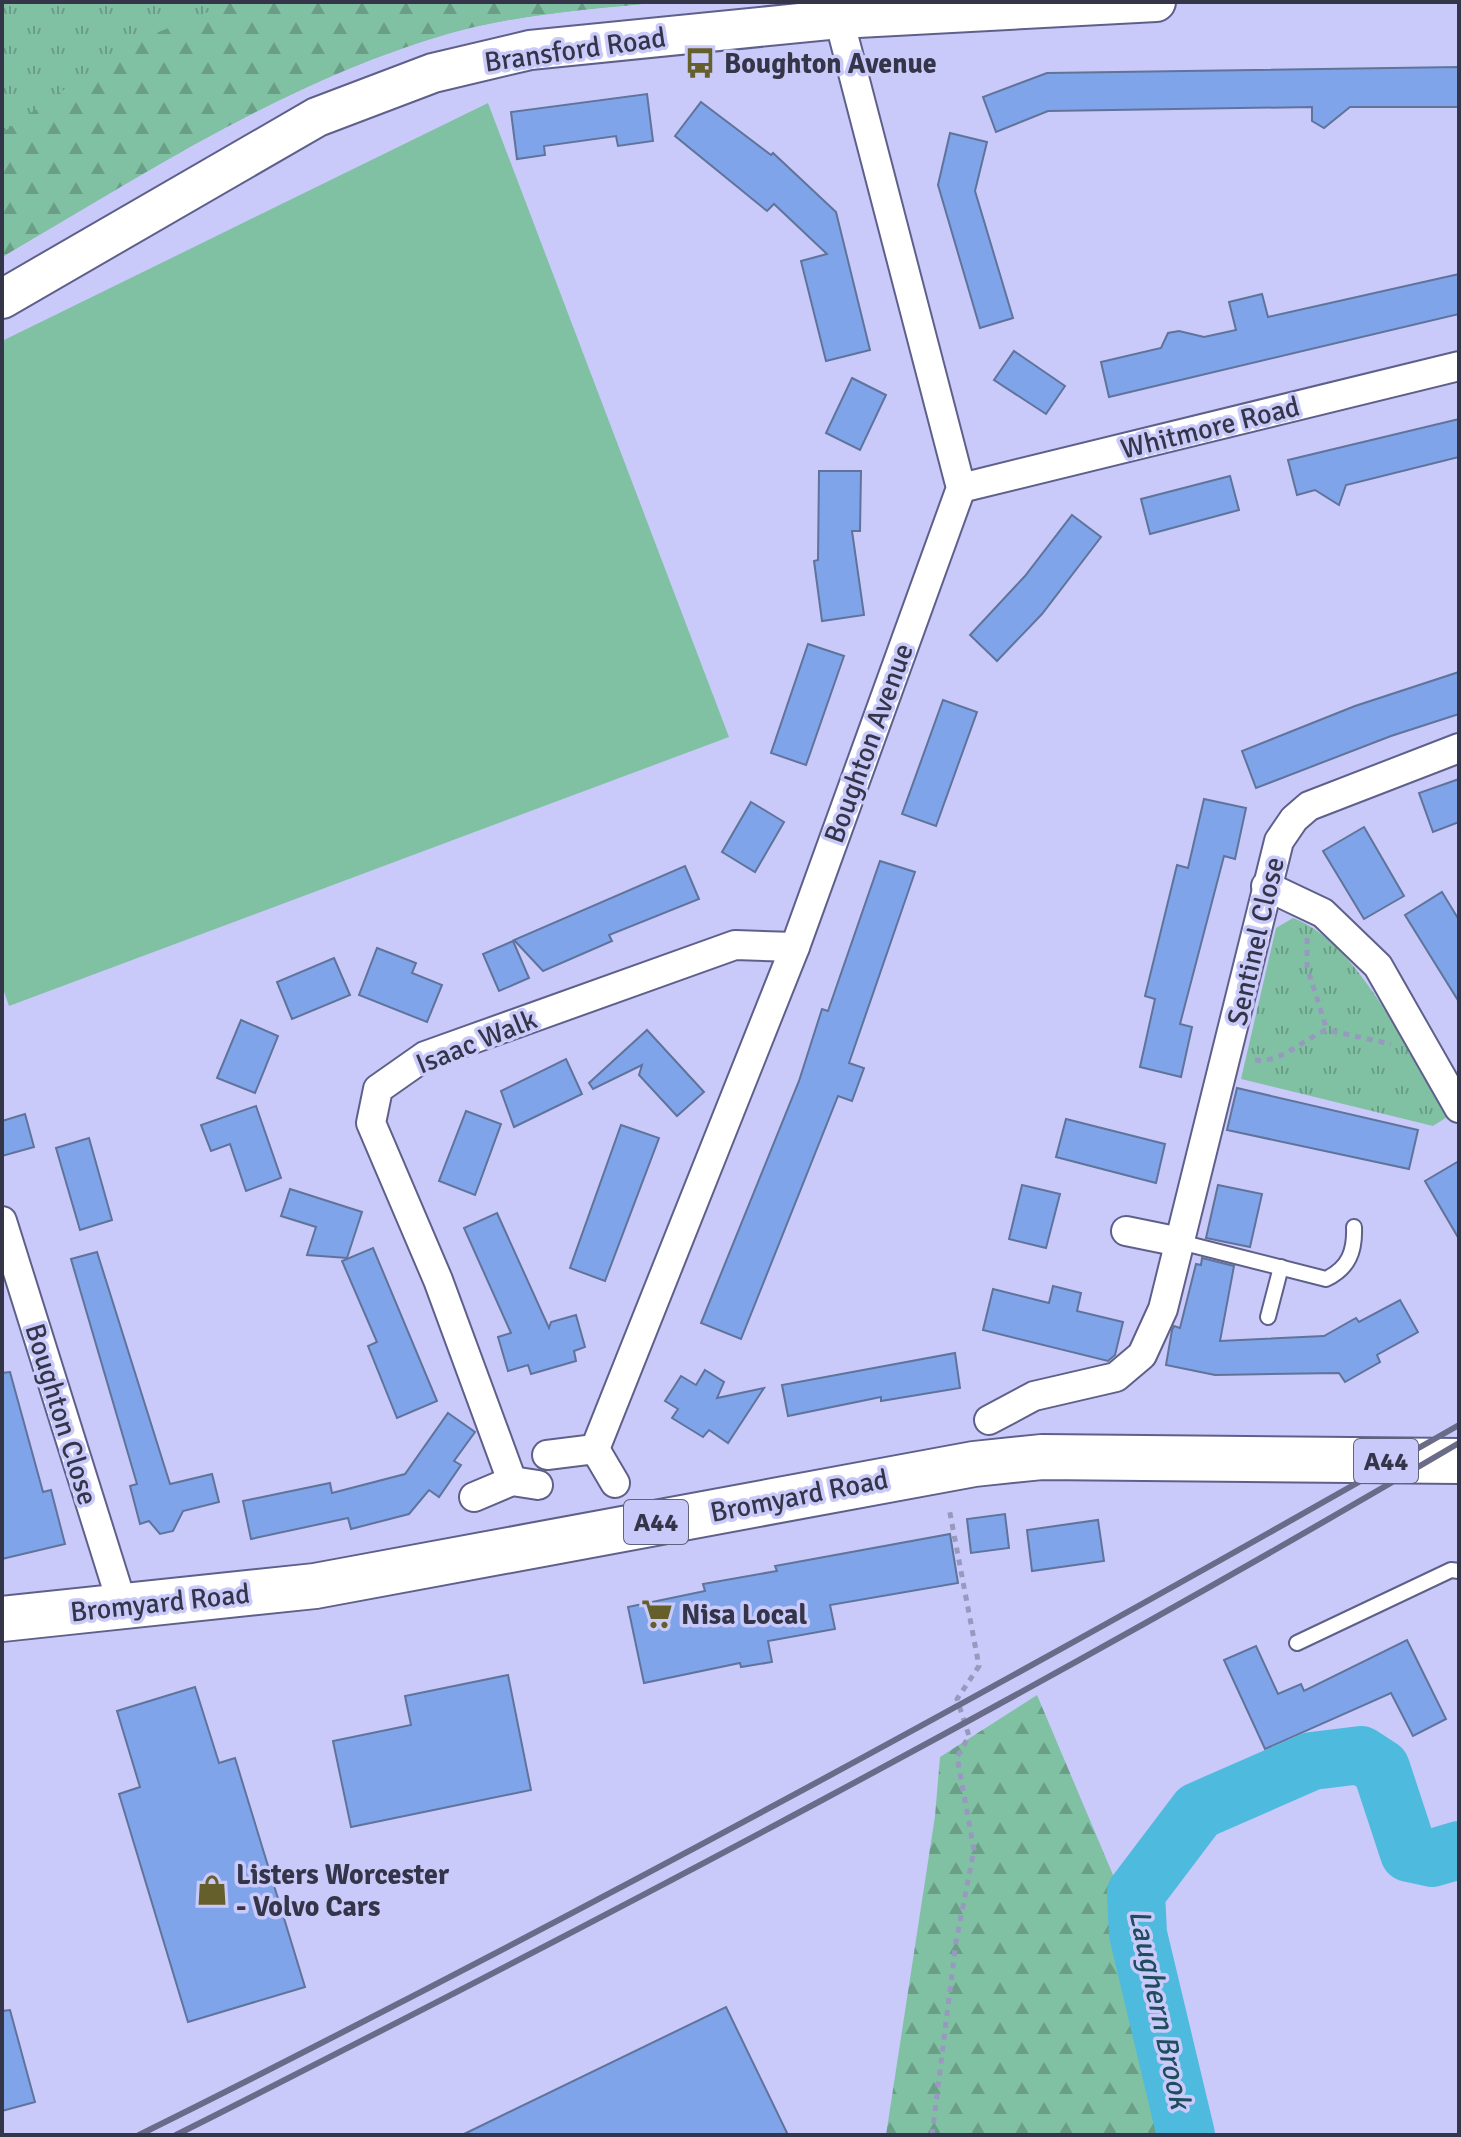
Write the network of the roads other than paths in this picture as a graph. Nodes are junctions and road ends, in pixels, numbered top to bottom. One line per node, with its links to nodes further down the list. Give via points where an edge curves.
1 (1156, 2): 2 (main road, Bransford Road)
2 (839, 19): 3 (main road, Bransford Road, via 530,50 433,73 317,117); 5 (street)
3 (2, 299)
4 (1459, 366): 5 (street, Whitmore Road)
5 (961, 488): 8 (street, Boughton Avenue)
6 (1459, 748): 7 (street, Sentinel Close, via 1309,806 1279,841)
7 (1266, 886): 9 (street, via 1323,913 1378,966); 13 (street, Sentinel Close)
8 (795, 947): 17 (street, Boughton Avenue); 21 (street, Isaac Walk, via 735,945 425,1056 378,1089 371,1123 525,1483)
9 (1459, 1108)
10 (2, 1221): 23 (street, Boughton Close)
11 (1354, 1227): 14 (lane, via 1355,1247 1342,1272 1326,1279)
12 (1126, 1231): 13 (street)
13 (1180, 1242): 14 (lane); 16 (street, Sentinel Close, via 1163,1309 1142,1355 1116,1377 1034,1396)
14 (1281, 1267): 15 (lane)
15 (1268, 1317)
16 (970, 1447): 19 (main road, Bromyard Road / A44, via 1042,1457); 23 (main road, Bromyard Road / A44, via 315,1586)
17 (595, 1449): 18 (street); 20 (street)
18 (547, 1455)
19 (1459, 1461)
20 (615, 1483)
21 (474, 1497)
22 (1459, 1571): 25 (lane, via 1451,1570)
23 (123, 1607): 24 (main road, Bromyard Road / A44)
24 (2, 1619)
25 (1297, 1643)

